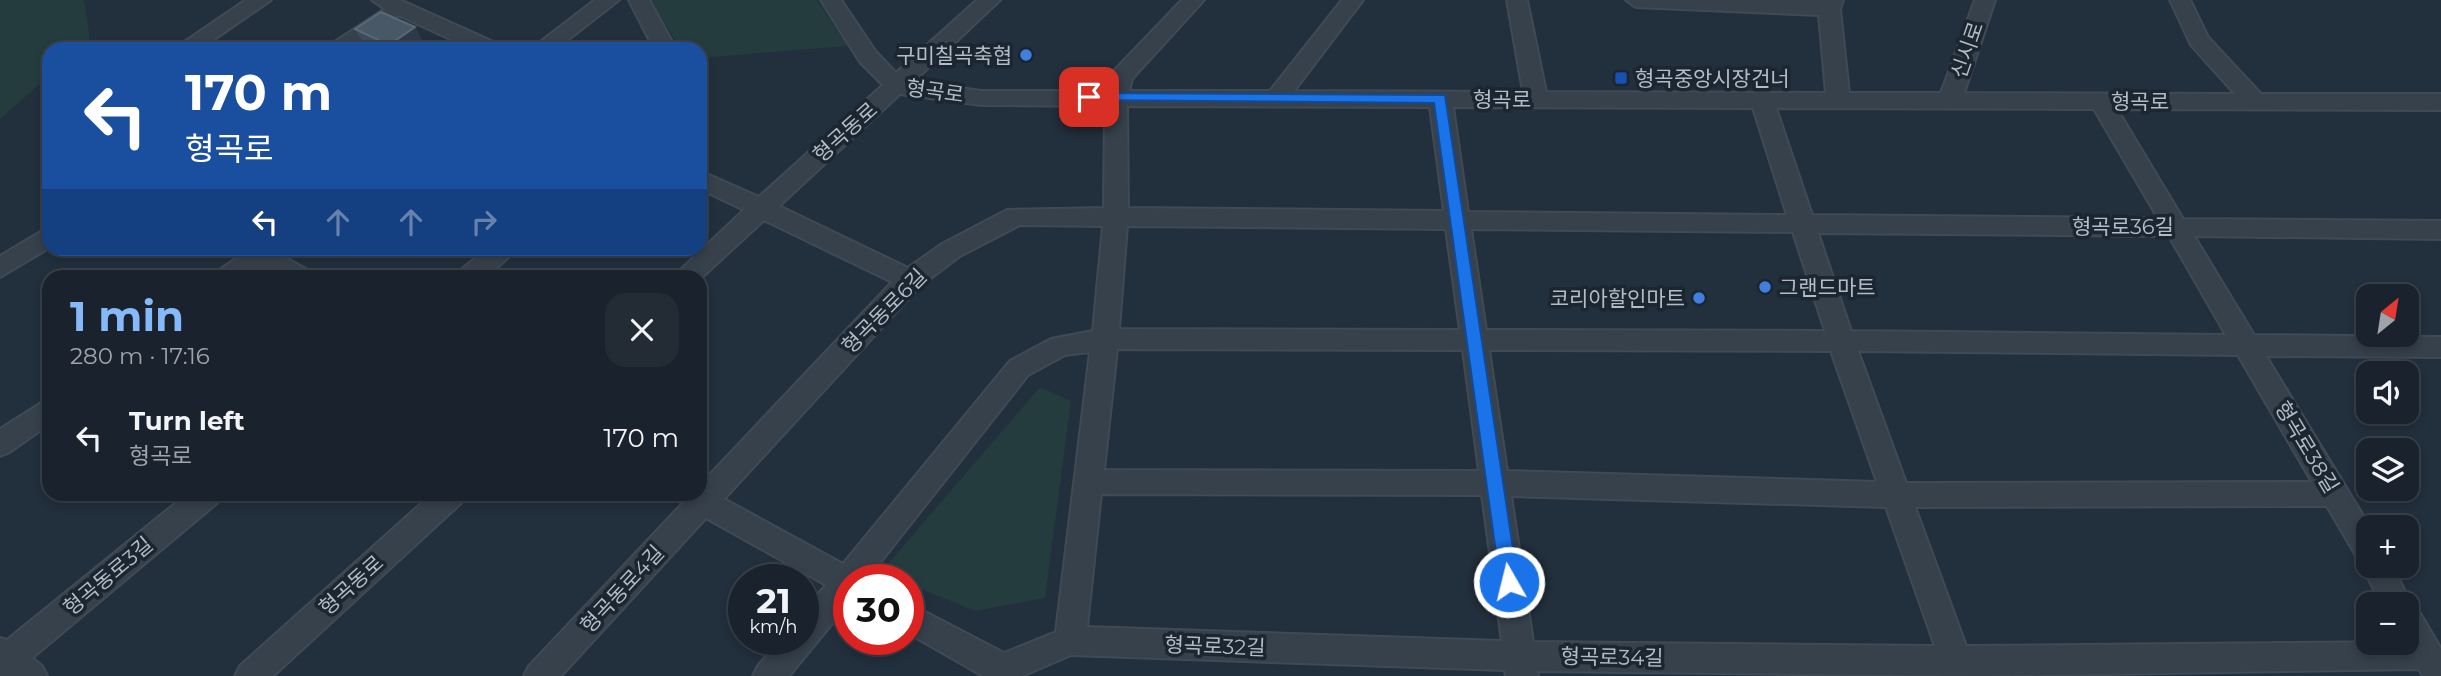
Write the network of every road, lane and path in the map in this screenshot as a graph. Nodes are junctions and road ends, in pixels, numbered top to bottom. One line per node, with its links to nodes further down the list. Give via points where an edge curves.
1 (261, 0): 15 (street)
2 (609, 0): 19 (street)
3 (639, 0): 20 (street)
4 (831, 0): 21 (street, 형곡로, via 868,57)
5 (990, 0): 21 (street, 형곡동로)
6 (1194, 0): 22 (street, via 1121,77)
7 (1353, 0): 23 (street)
8 (1517, 0): 25 (street)
9 (1636, 0): 12 (street)
10 (1985, 0): 28 (street, 신시로)
11 (2180, 0): 30 (street, via 2199,40)
12 (1693, 1): 14 (street)
13 (397, 2): 17 (street); 18 (street)
14 (1831, 5): 27 (street)
15 (236, 8): 16 (street)
16 (194, 42)
17 (344, 42)
18 (476, 42)
19 (552, 42)
20 (661, 42)
21 (896, 86): 22 (street, 형곡로, via 981,98); 33 (street, 형곡동로)
22 (1116, 97): 23 (street, 형곡로); 34 (street)
23 (1277, 98): 24 (street, 형곡로)
24 (1440, 99): 25 (street, 형곡로); 35 (street)
25 (1536, 99): 26 (street, 형곡로)
26 (1762, 100): 27 (street, 형곡로); 36 (street)
27 (1838, 100): 28 (street, 형곡로)
28 (1950, 100): 29 (street, 형곡로)
29 (2101, 101): 30 (street, 형곡로); 37 (street, 형곡로38길)
30 (2255, 102): 31 (street, 형곡로)
31 (2441, 102)
32 (707, 182): 33 (street)
33 (761, 208): 47 (street, 형곡동로); 48 (street)
34 (1115, 216): 35 (street); 48 (street, 형곡동로6길, via 1016,216 951,250); 49 (street)
35 (1457, 218): 36 (street); 51 (street)
36 (1804, 225): 37 (street, 형곡로36길); 50 (street)
37 (2173, 227): 38 (street, 형곡로36길); 52 (street, 형곡로38길)
38 (2441, 230)
39 (42, 241): 43 (street)
40 (252, 256): 44 (street)
41 (266, 256): 45 (street)
42 (496, 256): 46 (street)
43 (0, 268)
44 (237, 270)
45 (288, 270)
46 (478, 270)
47 (694, 270)
48 (910, 280): 58 (street, 형곡동로6길)
49 (1105, 340): 51 (street); 56 (street); 66 (street, via 1060,346 1019,368)
50 (1841, 341): 51 (street); 52 (street); 60 (street)
51 (1474, 342): 57 (street)
52 (2244, 344): 53 (street); 59 (street, 형곡로38길)
53 (2441, 347)
54 (42, 414): 55 (street)
55 (0, 444)
56 (1091, 482): 57 (street); 72 (street)
57 (1494, 483): 60 (street); 76 (street)
58 (707, 486)
59 (2336, 494): 60 (street); 65 (street, 형곡로38길)
60 (1895, 495): 77 (street)
61 (199, 501): 74 (street, 형곡동로3길)
62 (444, 501): 79 (street, 형곡동로)
63 (692, 501): 80 (street, 형곡동로4길)
64 (701, 501): 67 (street)
65 (2356, 529)
66 (862, 564)
67 (833, 573)
68 (833, 599): 69 (street)
69 (819, 616)
70 (924, 627): 78 (street)
71 (2419, 640): 75 (street)
72 (1070, 641): 76 (street, 형곡로32길); 78 (street)
73 (787, 655): 81 (street)
74 (10, 663)
75 (2434, 665): 77 (street)
76 (1521, 666): 77 (street, 형곡로34길)
77 (1958, 669)
78 (1001, 673)
79 (251, 676)
80 (540, 676)
81 (769, 676)

